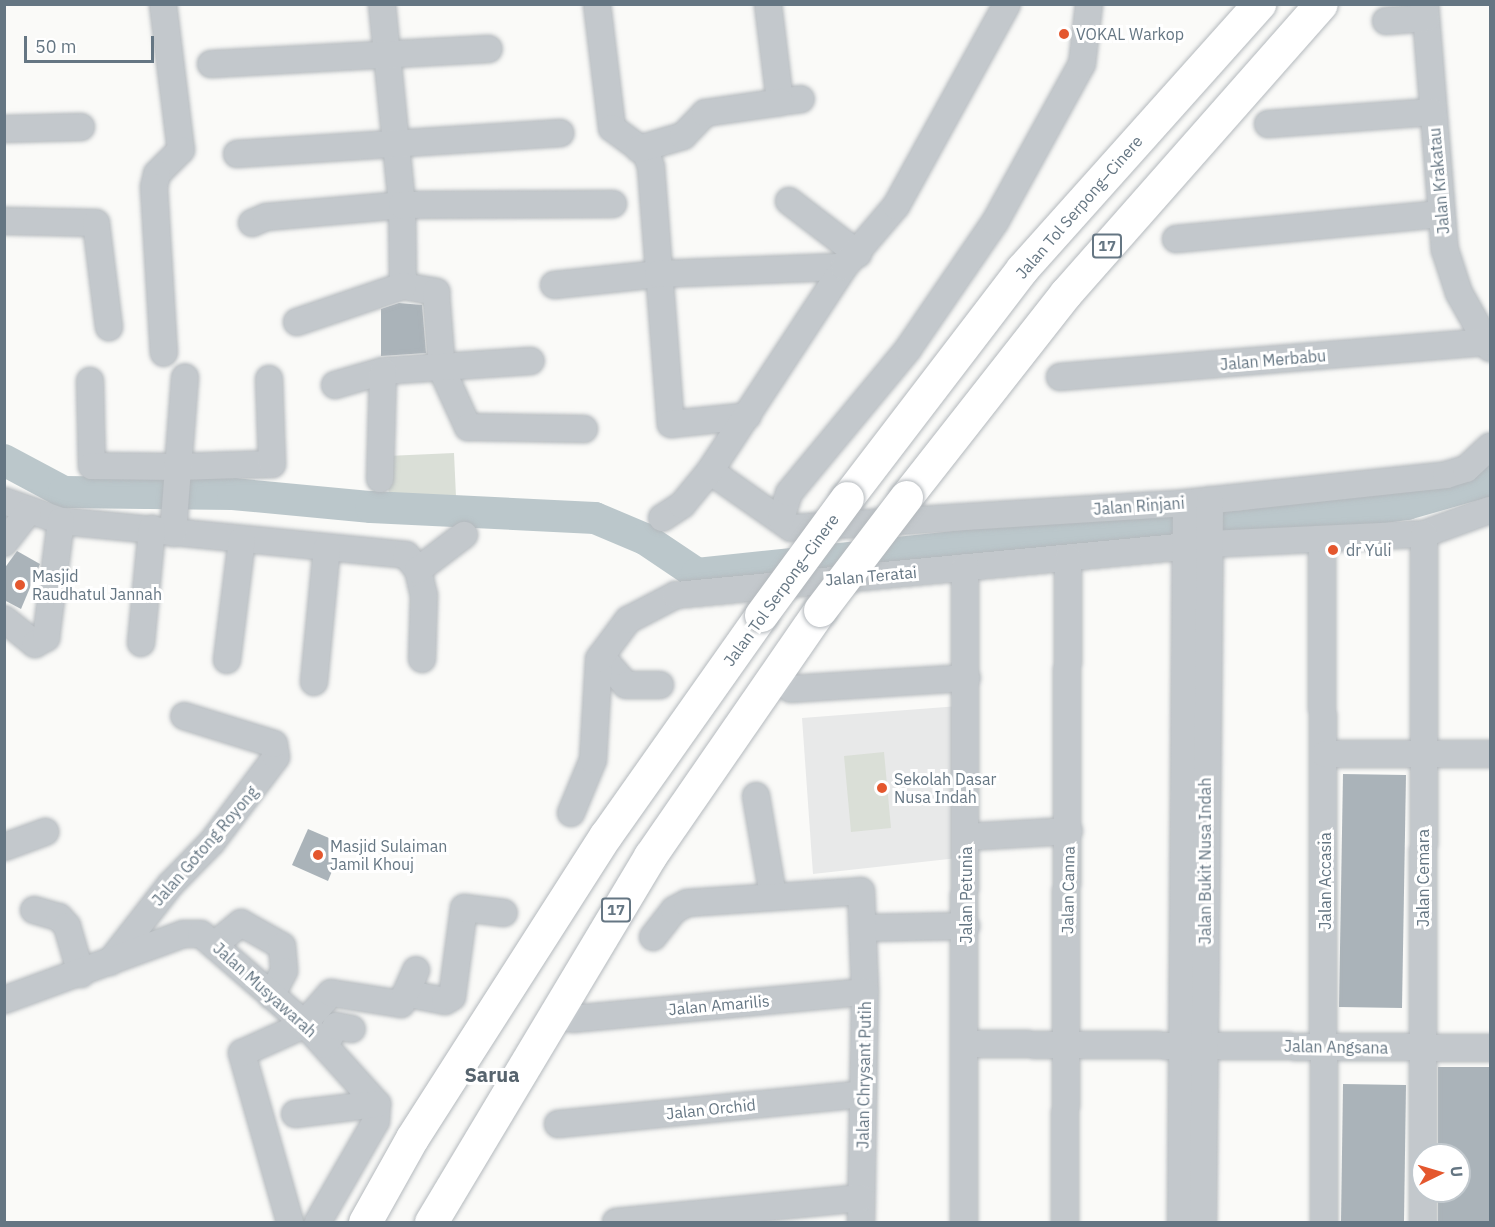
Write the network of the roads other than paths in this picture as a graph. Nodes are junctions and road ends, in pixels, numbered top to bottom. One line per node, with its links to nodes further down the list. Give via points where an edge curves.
1 (382, 4): 12 (street)
2 (597, 4): 20 (street, via 612,129)
3 (768, 4): 20 (street, via 790,100 705,113 683,136)
4 (1007, 4): 29 (street, via 977,51 944,126 896,206)
5 (1089, 4): 56 (street, via 1082,64 995,222 908,349 789,493)
6 (1259, 4): 121 (highway, Jalan Tol Serpong–Cinere, bridge, via 1022,269 761,615 606,835 412,1138)
7 (1321, 4): 122 (highway, 17, bridge, via 1066,293 820,610 650,856)
8 (1425, 11): 10 (street); 14 (street, Jalan Krakatau)
9 (165, 15): 36 (street, via 169,86 175,96 181,150 157,174 154,187)
10 (1386, 21)
11 (489, 49): 12 (street)
12 (388, 57): 13 (street); 19 (street)
13 (211, 64)
14 (1433, 112): 15 (street); 25 (street, Jalan Krakatau)
15 (1268, 124)
16 (81, 127): 17 (street)
17 (4, 129)
18 (560, 133): 19 (street)
19 (396, 146): 21 (street); 24 (street)
20 (639, 149): 30 (street, via 651,166)
21 (237, 154)
22 (789, 201): 29 (street)
23 (613, 204): 24 (street)
24 (402, 205): 27 (street, via 266,217); 32 (street)
25 (1441, 214): 28 (street); 35 (street, Jalan Krakatau, via 1450,271)
26 (4, 221): 34 (street, via 96,223)
27 (252, 223)
28 (1176, 239)
29 (851, 261): 30 (street); 45 (street)
30 (658, 274): 31 (street); 45 (street, via 671,424)
31 (554, 285)
32 (403, 286): 33 (street); 38 (street, via 436,292)
33 (297, 322)
34 (109, 327)
35 (1488, 345): 41 (street, Jalan Merbabu)
36 (164, 352)
37 (531, 360): 38 (street)
38 (442, 370): 39 (street); 46 (street, via 472,431)
39 (383, 371): 44 (street); 50 (street)
40 (185, 377): 49 (street)
41 (1060, 377)
42 (269, 379): 49 (street, via 272,464)
43 (90, 381): 49 (street, via 92,466)
44 (335, 386)
45 (748, 416): 48 (street)
46 (584, 429)
47 (1491, 447): 52 (street, Jalan Rinjani, via 1467,469 1446,475)
48 (710, 471): 55 (street, via 682,505); 56 (street, Jalan Rinjani)
49 (176, 476): 58 (street)
50 (380, 479)
51 (4, 501): 54 (street)
52 (1198, 504): 56 (street, Jalan Rinjani, via 791,528); 64 (street, Jalan Bukit Nusa Indah)
53 (1491, 510): 59 (street, Jalan Teratai)
54 (28, 512): 57 (street); 63 (street)
55 (662, 518)
56 (781, 519)
57 (61, 521): 58 (street); 69 (street, via 46,638 35,644)
58 (166, 525): 61 (street); 70 (street)
59 (1424, 534): 62 (street, Jalan Teratai); 81 (street, Jalan Cemara)
60 (464, 535): 68 (street)
61 (242, 540): 65 (street); 73 (street)
62 (1322, 540): 64 (street, Jalan Teratai); 79 (street, Jalan Accasia)
63 (4, 543)
64 (1196, 543): 66 (street, Jalan Teratai); 107 (street, Jalan Bukit Nusa Indah)
65 (327, 548): 68 (street, via 406,555); 75 (street)
66 (1068, 558): 67 (street, Jalan Teratai); 84 (street, Jalan Canna)
67 (965, 567): 71 (street, Jalan Teratai, via 676,595 628,620); 74 (street, Jalan Petunia)
68 (418, 570): 72 (street, via 424,595)
69 (4, 619)
70 (141, 643)
71 (601, 656): 76 (street, via 626,685); 83 (street, via 593,760)
72 (422, 659)
73 (227, 660)
74 (967, 678): 77 (street); 86 (street, Jalan Petunia)
75 (314, 682)
76 (660, 685)
77 (791, 688)
78 (184, 716): 95 (street, Jalan Gotong Royong, via 271,742 276,757 212,842 170,885)
79 (1325, 754): 81 (street); 109 (street, Jalan Accasia)
80 (1491, 754): 81 (street)
81 (1423, 755): 110 (street, Jalan Cemara)
82 (756, 796): 88 (street)
83 (571, 813)
84 (1069, 831): 86 (street); 106 (street, Jalan Canna)
85 (45, 832): 87 (street)
86 (966, 837): 91 (street, Jalan Petunia)
87 (4, 847)
88 (773, 895): 92 (street, Jalan Chrysant Putih, via 861,891); 93 (street, via 680,905)
89 (34, 910): 97 (street, via 59,917 67,926)
90 (504, 912): 99 (street, via 464,908 452,997 445,1001)
91 (966, 926): 92 (street); 105 (street, Jalan Petunia)
92 (864, 928): 98 (street, Jalan Chrysant Putih)
93 (653, 938)
94 (214, 945): 95 (street, Jalan Musyawarah, via 194,932); 100 (street, Jalan Musyawarah); 100 (street, via 241,923 282,945 284,971)
95 (110, 962): 97 (street, Jalan Musyawarah)
96 (416, 969): 99 (street)
97 (81, 974): 101 (street, Jalan Musyawarah)
98 (866, 992): 102 (street, Jalan Amarilis); 112 (street, Jalan Chrysant Putih)
99 (409, 994): 103 (street, via 393,1004 331,993)
100 (271, 996): 103 (street, Jalan Musyawarah)
101 (4, 1000)
102 (572, 1019)
103 (305, 1024): 108 (street, Jalan Musyawarah); 119 (street, via 242,1053)
104 (352, 1029): 108 (street, via 336,1026)
105 (965, 1044): 106 (street, Jalan Angsana); 124 (street, Jalan Petunia)
106 (1066, 1044): 107 (street, Jalan Angsana); 125 (street, Jalan Canna)
107 (1193, 1044): 109 (street, Jalan Angsana); 126 (street, Jalan Bukit Nusa Indah); 127 (street, Jalan Bukit Nusa Indah)
108 (325, 1045): 113 (street, Jalan Musyawarah)
109 (1324, 1047): 110 (street, Jalan Angsana); 128 (street, Jalan Accasia)
110 (1423, 1048): 111 (street, Jalan Angsana); 129 (street, Jalan Cemara)
111 (1491, 1048)
112 (863, 1094): 115 (street, Jalan Orchid); 116 (street, Jalan Chrysant Putih)
113 (377, 1104): 114 (street); 120 (street, via 376,1121)
114 (295, 1114)
115 (558, 1124)
116 (861, 1210): 117 (street)
117 (794, 1214): 118 (street)
118 (686, 1220): 123 (street)
119 (290, 1222)
120 (318, 1222)
121 (365, 1222)
122 (431, 1222)
123 (616, 1222)
124 (964, 1222)
125 (1065, 1222)
126 (1181, 1222)
127 (1203, 1222)
128 (1324, 1222)
129 (1423, 1222)

